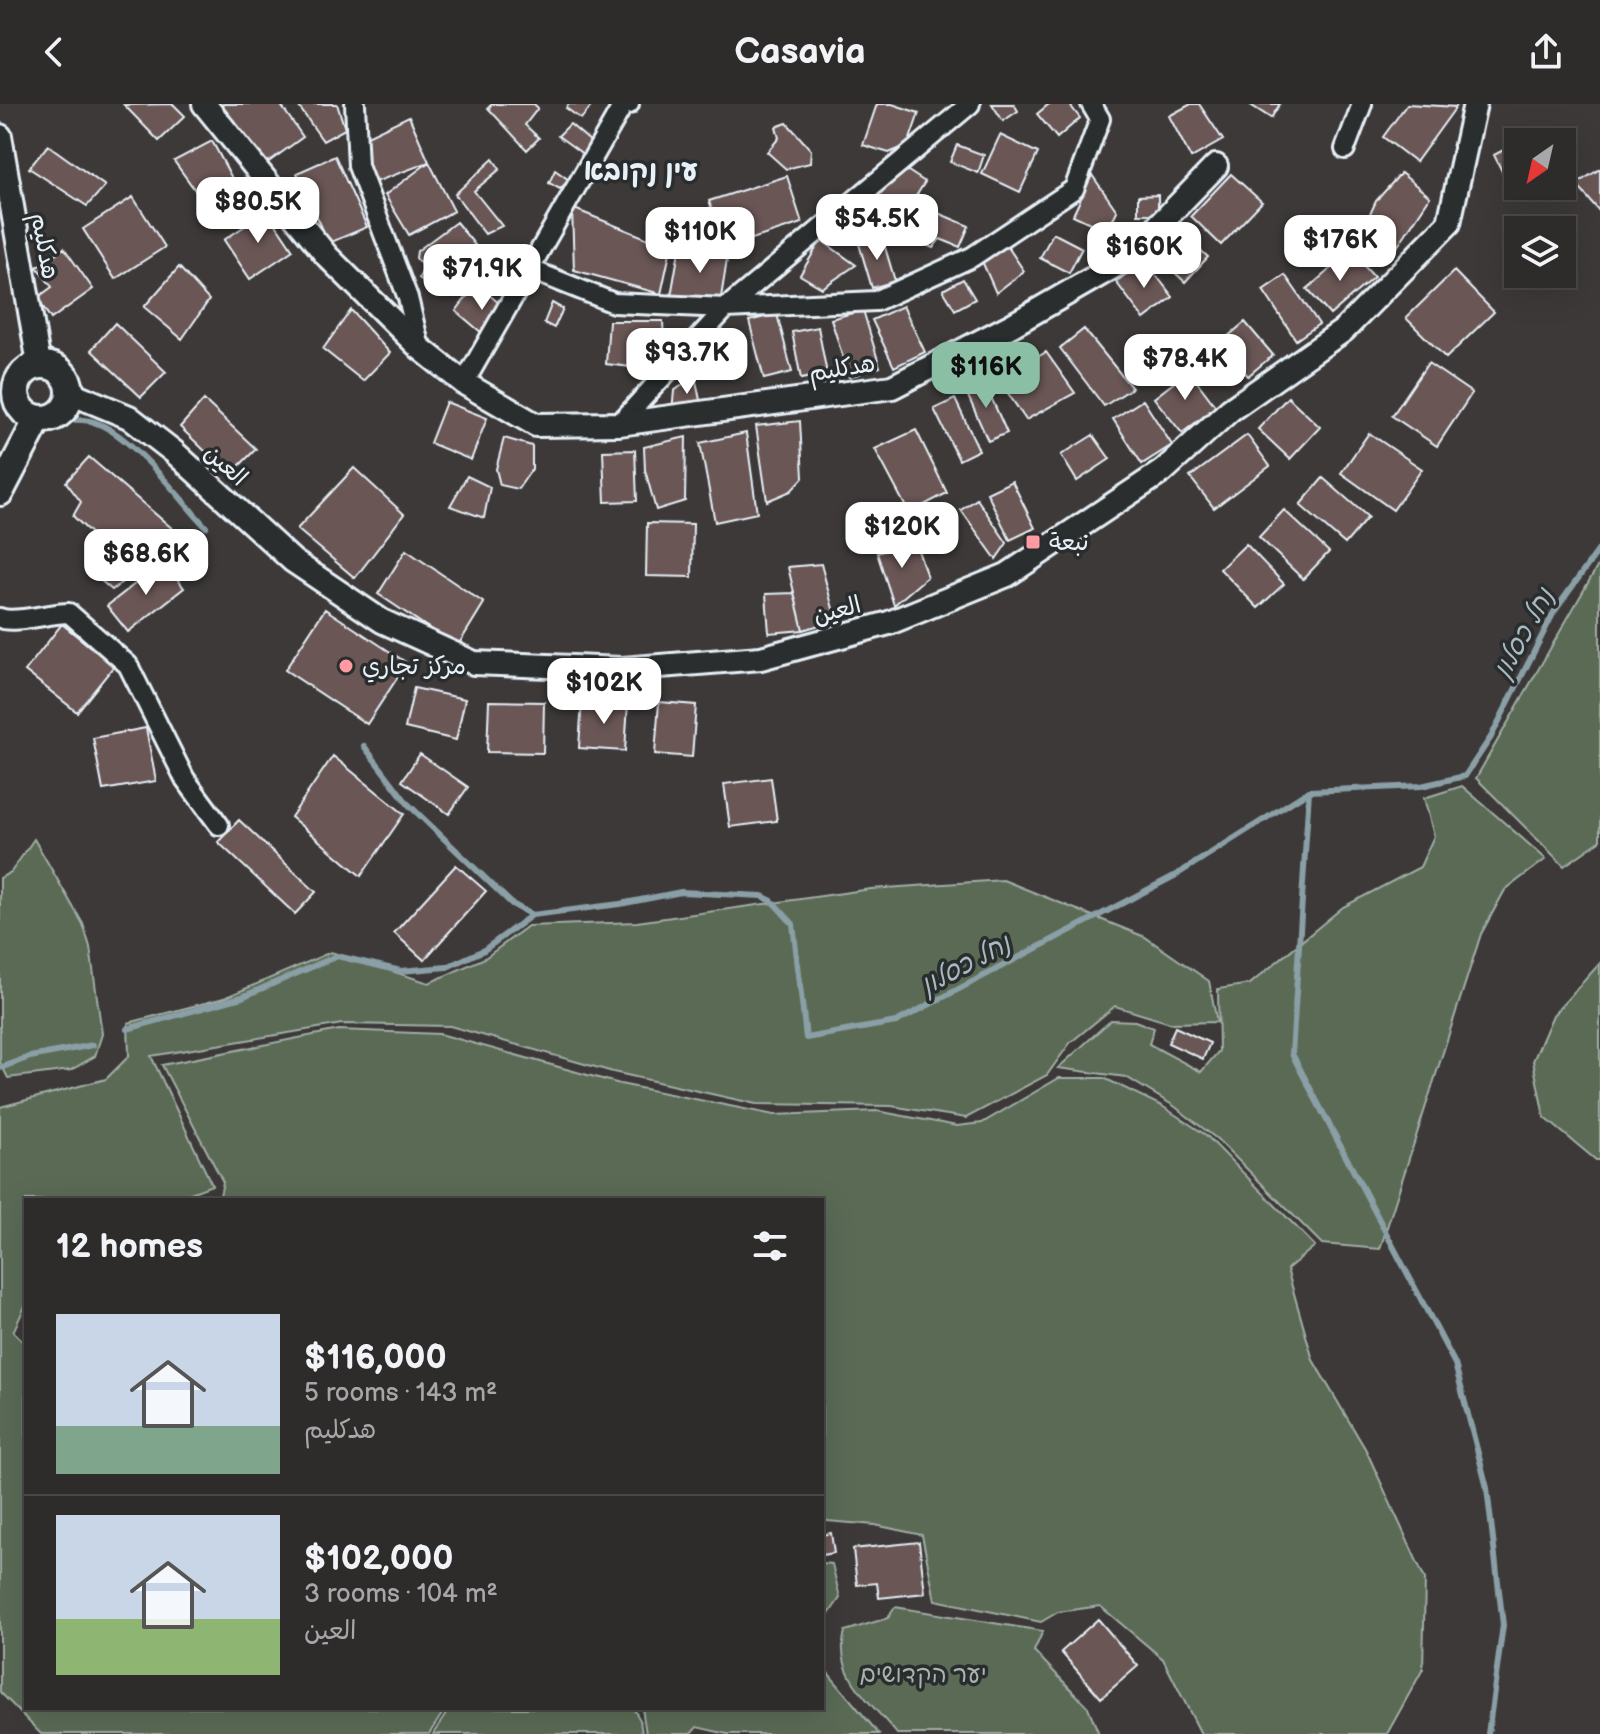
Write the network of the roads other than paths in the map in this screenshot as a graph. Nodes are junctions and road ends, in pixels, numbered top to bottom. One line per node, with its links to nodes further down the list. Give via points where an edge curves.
1 (204, 104): 13 (street, هدكليم, via 327,256)
2 (355, 104): 13 (street, via 358,166 408,298)
3 (629, 104): 11 (street, via 623,105)
4 (970, 104): 12 (street)
5 (1362, 104): 9 (street)
6 (1475, 104): 16 (street, العين, via 1449,223 1344,330 1230,410 1163,471 1007,575 889,623 761,658 622,669 474,663 382,621 293,561 129,417)
7 (1096, 111): 12 (street, via 1074,189 951,270 876,301)
8 (0, 136): 14 (street, هدكليم)
9 (1345, 149)
10 (1216, 166): 18 (street, هدكليم, via 1125,260 892,387)
11 (529, 269): 12 (street, via 614,303); 15 (street)
12 (726, 308): 18 (street)
13 (420, 348): 15 (street, هدكليم)
14 (39, 364): 16 (main road, via 65,375); 17 (main road, via 22,374 15,391 22,409)
15 (464, 383): 18 (street, هدكليم, via 536,425)
16 (71, 393): 17 (main road, via 60,414)
17 (38, 419): 19 (main road)
18 (619, 424)
19 (0, 492)
20 (0, 618): 21 (street, via 11,623 43,613 69,613 128,665 185,779)
21 (219, 825)

